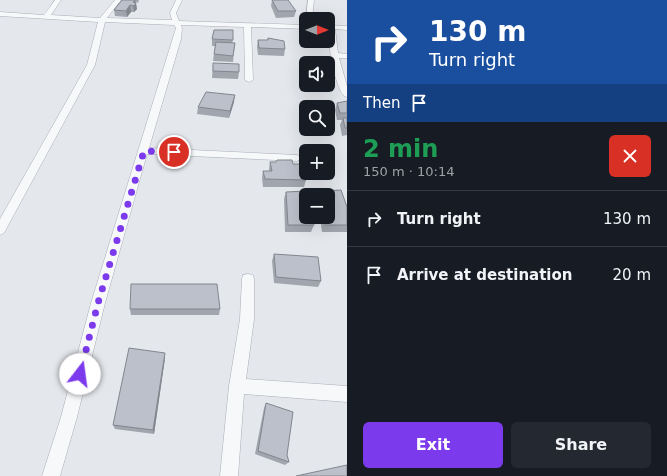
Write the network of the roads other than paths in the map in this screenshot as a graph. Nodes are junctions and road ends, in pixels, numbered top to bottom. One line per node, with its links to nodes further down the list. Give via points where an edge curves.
1 (58, 0): 7 (street)
2 (118, 0): 8 (street)
3 (179, 0): 9 (street, via 173,13)
4 (311, 0): 5 (street)
5 (310, 12)
6 (0, 14): 7 (street)
7 (46, 17): 8 (street)
8 (102, 20): 9 (street); 21 (street, via 90,65)
9 (176, 22): 10 (street); 19 (street, via 179,28 178,39)
10 (247, 24): 11 (street); 17 (street)
11 (299, 27)
12 (335, 27): 13 (street)
13 (347, 28)
14 (333, 48): 15 (street)
15 (334, 55): 16 (street); 18 (street)
16 (347, 56)
17 (249, 80)
18 (347, 94)
19 (144, 151): 20 (street); 25 (street, via 98,303)
20 (297, 158)
21 (0, 230)
22 (248, 279): 23 (street, via 247,319)
23 (236, 386): 24 (street); 26 (street)
24 (347, 394)
25 (51, 476)
26 (229, 476)

